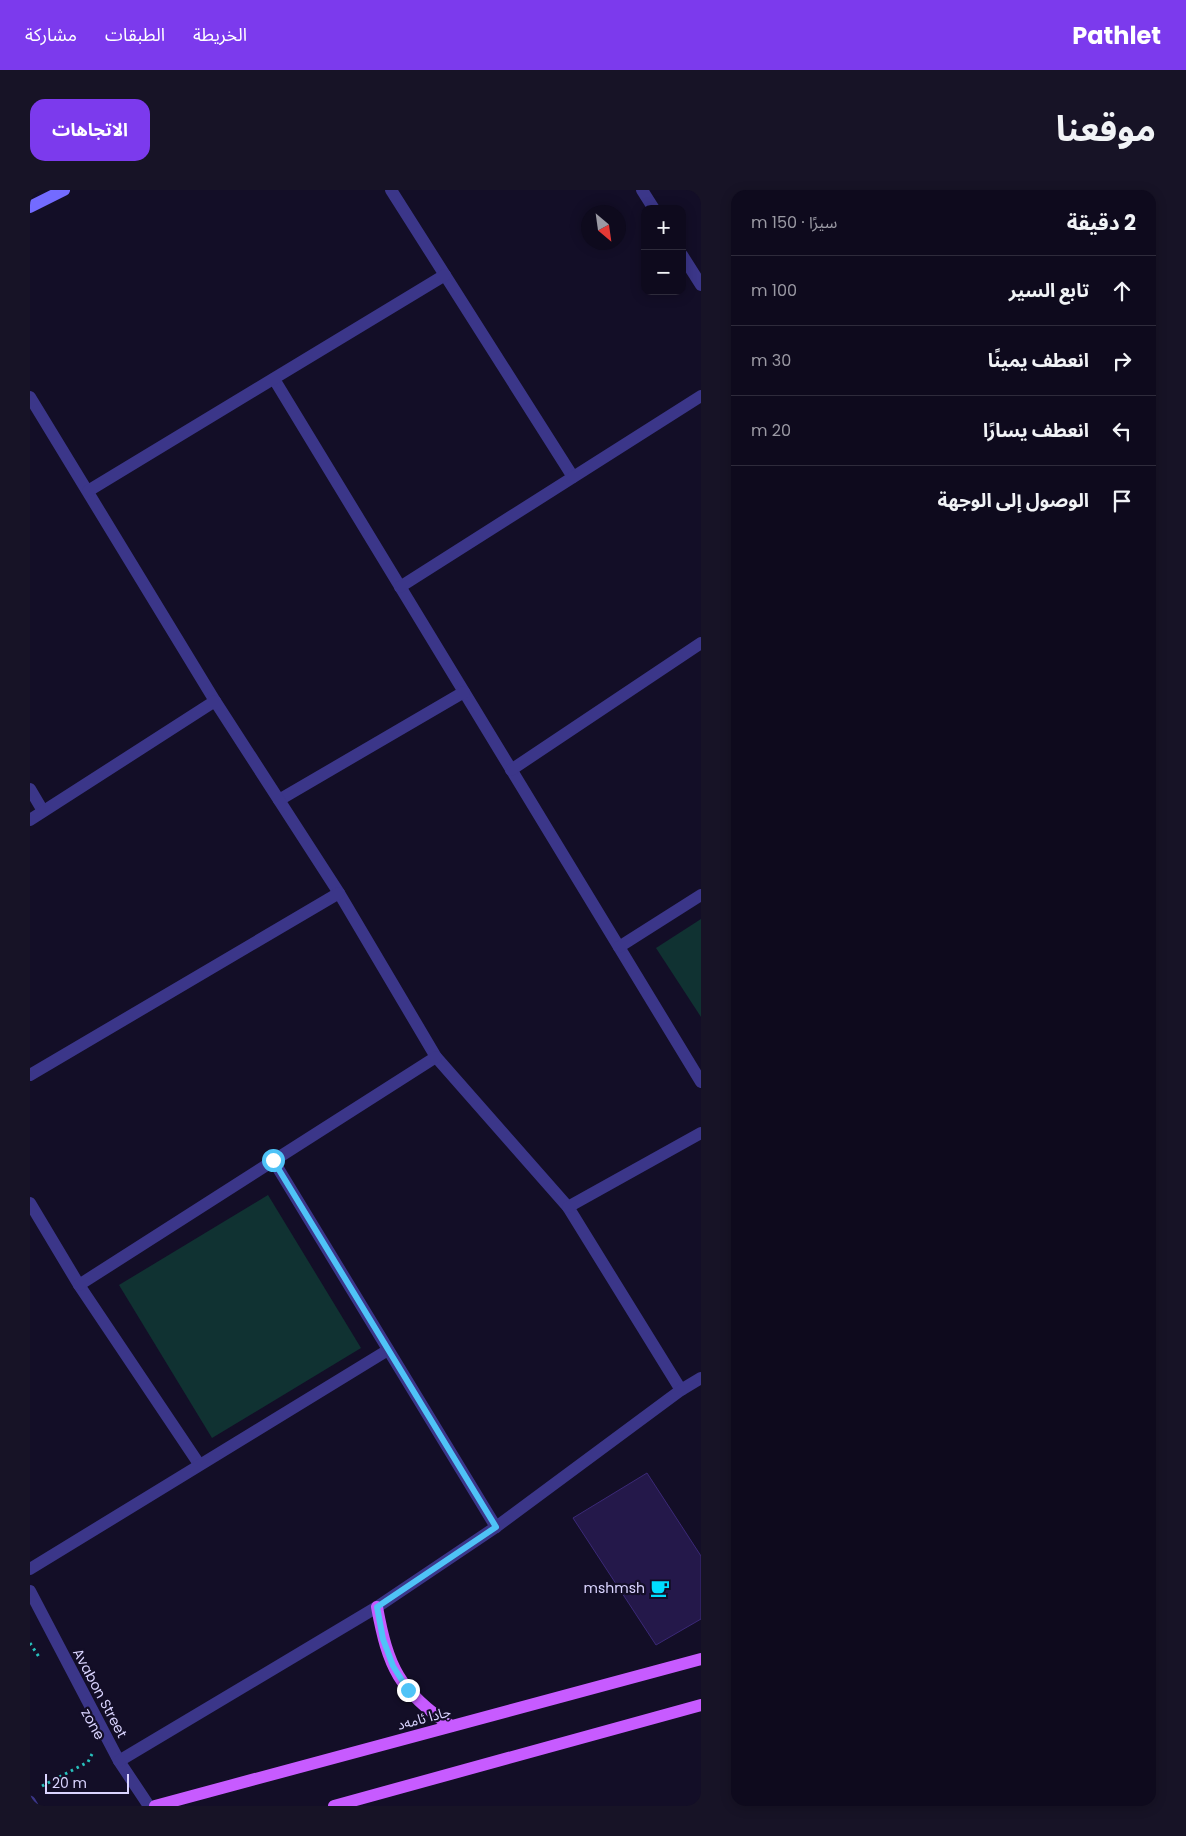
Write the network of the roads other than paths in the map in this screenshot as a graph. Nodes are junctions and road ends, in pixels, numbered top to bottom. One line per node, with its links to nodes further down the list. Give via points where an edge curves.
1 (64, 190): 5 (street)
2 (391, 190): 7 (street)
3 (642, 190): 4 (street)
4 (651, 205)
5 (30, 206)
6 (686, 261): 8 (street)
7 (445, 276): 9 (street); 12 (street)
8 (701, 285)
9 (274, 379): 13 (street); 14 (street)
10 (701, 396): 12 (street)
11 (30, 397): 13 (street)
12 (573, 477): 14 (street)
13 (88, 492): 17 (street)
14 (400, 587): 16 (street)
15 (701, 643): 18 (street)
16 (464, 692): 18 (street); 20 (street)
17 (216, 701): 20 (street); 21 (street)
18 (511, 770): 25 (street)
19 (30, 790): 21 (street)
20 (279, 800): 23 (street)
21 (44, 811): 22 (street)
22 (30, 820)
23 (339, 893): 26 (street); 27 (street)
24 (701, 895): 25 (street)
25 (619, 947): 28 (street)
26 (436, 1057): 30 (street); 32 (street)
27 (30, 1075)
28 (701, 1082)
29 (701, 1133): 32 (street)
30 (273, 1160): 33 (street); 34 (street)
31 (30, 1203): 33 (street)
32 (568, 1207): 36 (street)
33 (79, 1285): 37 (street)
34 (388, 1350): 37 (street); 38 (street)
35 (701, 1378): 36 (street)
36 (681, 1390): 38 (street)
37 (199, 1464): 39 (street)
38 (496, 1527): 41 (street)
39 (30, 1568)
40 (30, 1591): 45 (street, Avabon Street)
41 (377, 1607): 44 (main road, via 383,1639 393,1666 408,1690 427,1710); 45 (street)
42 (701, 1659): 44 (main road, جادا ئامەد)
43 (701, 1705): 50 (main road)
44 (451, 1726): 49 (main road, جادا ئامەد)
45 (120, 1761): 48 (street, Avabon Street)
46 (30, 1802): 47 (lane)
47 (33, 1806)
48 (149, 1806)
49 (155, 1806)
50 (334, 1806)

